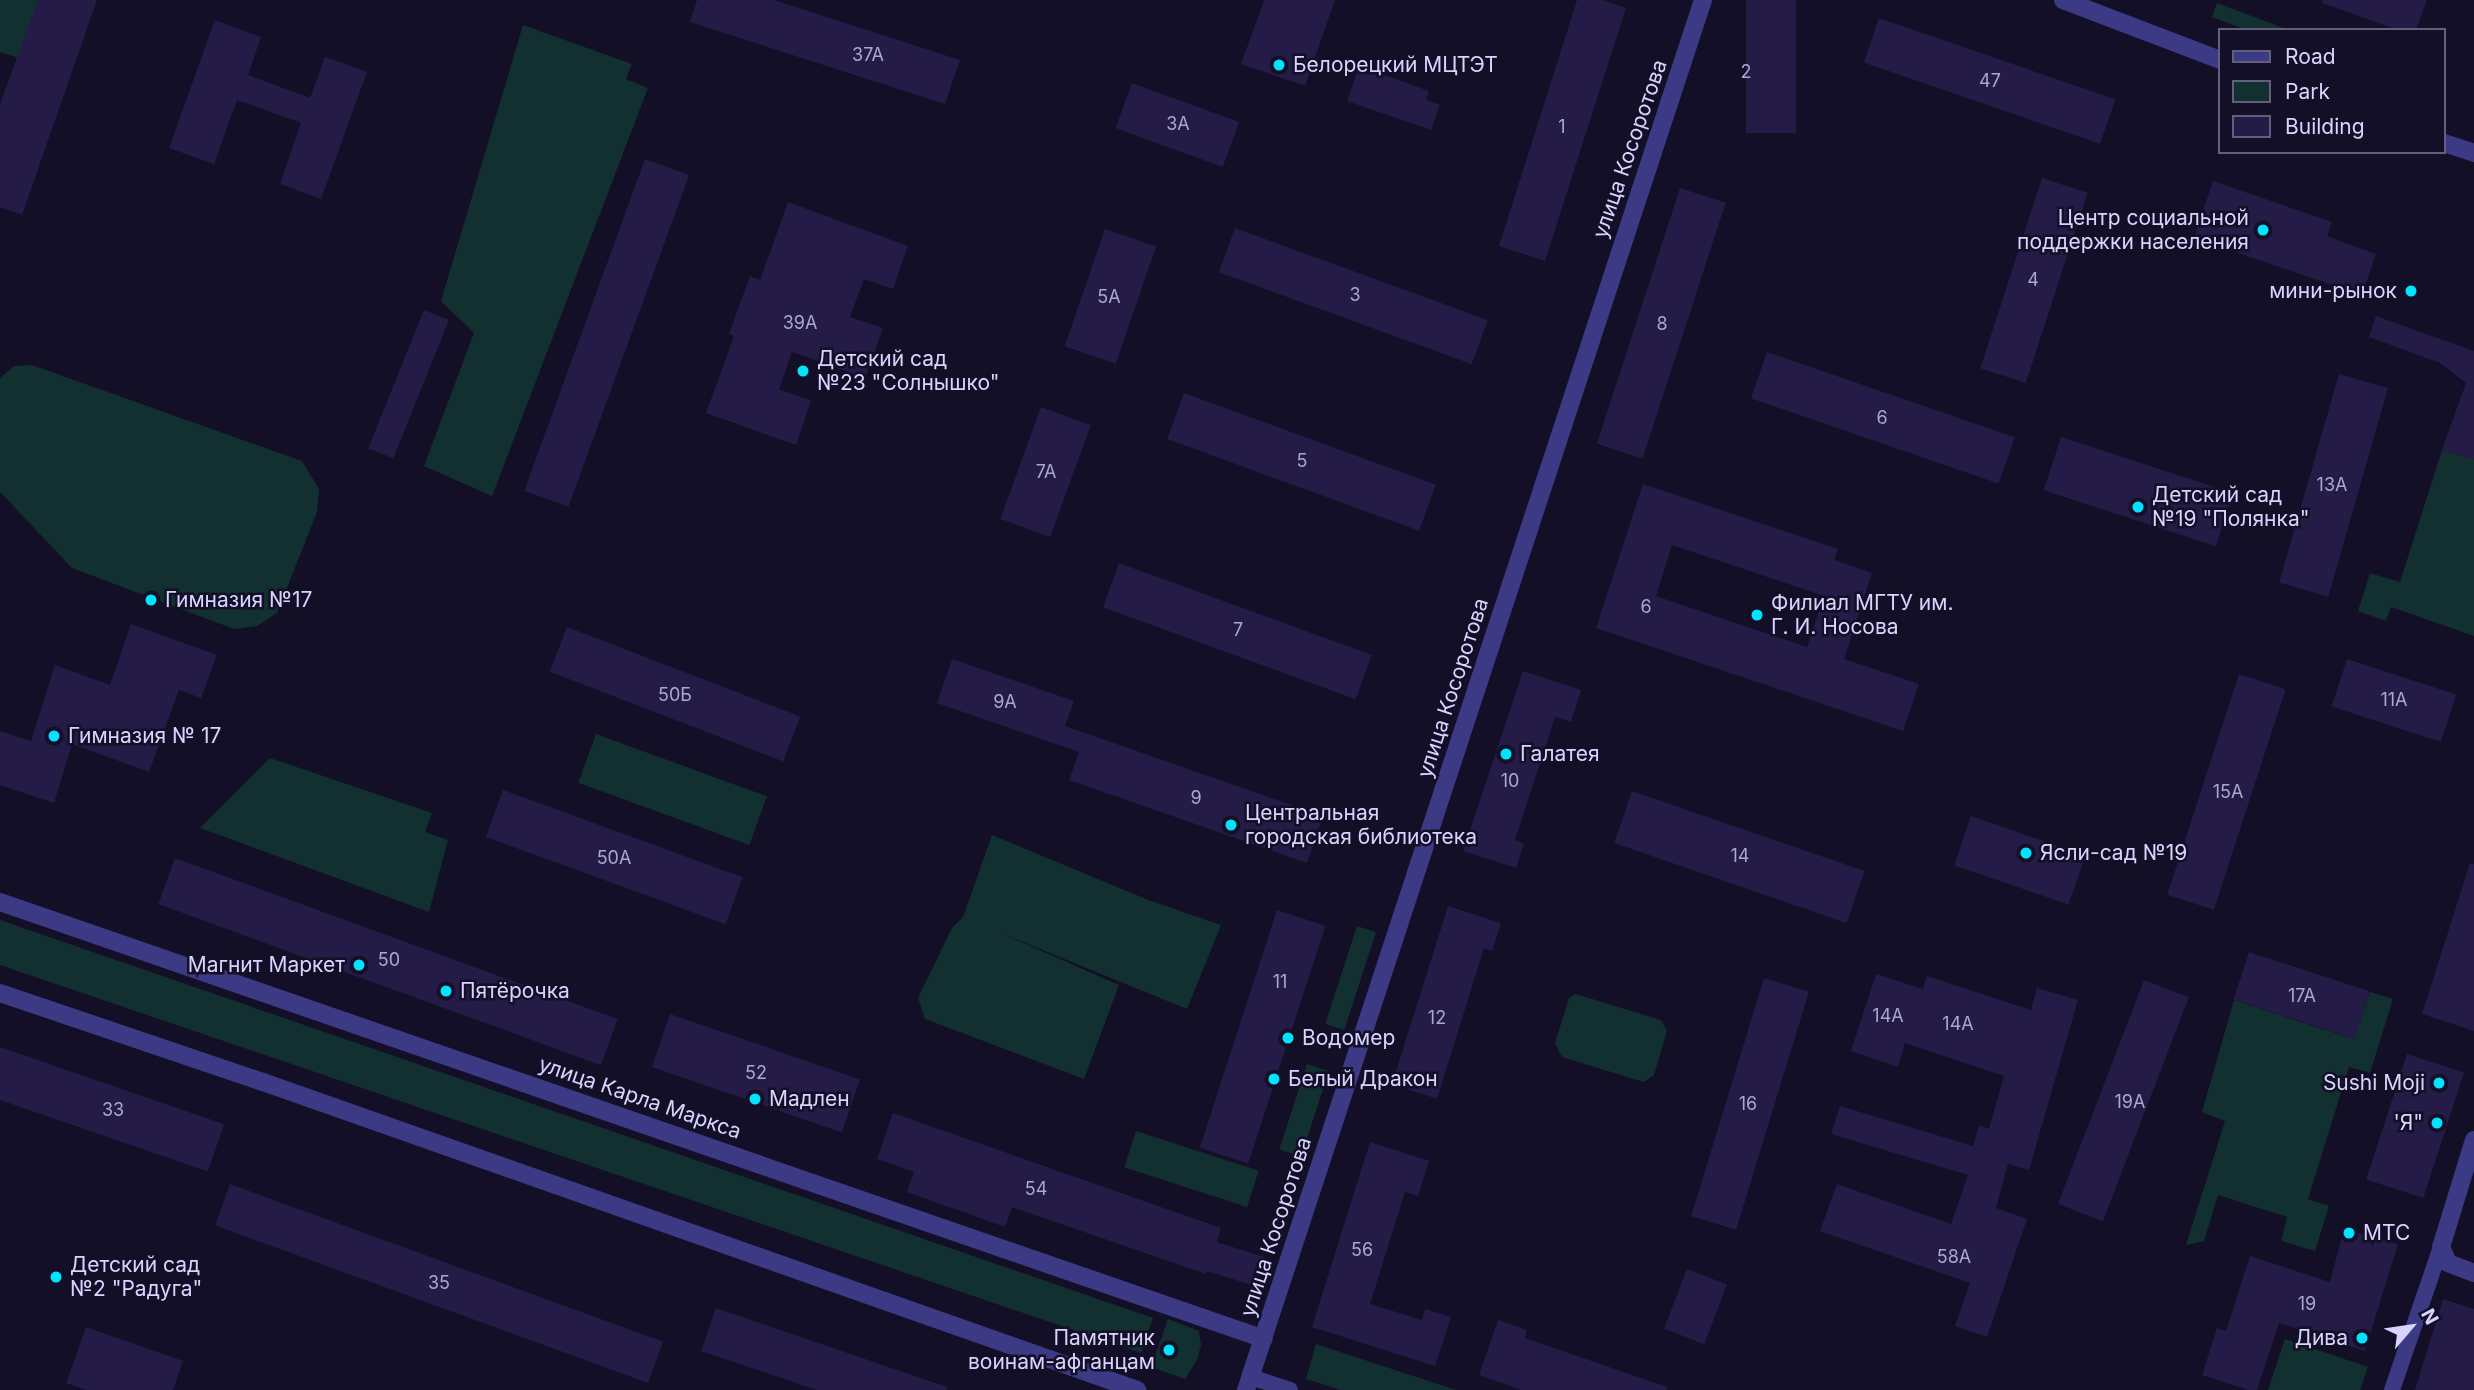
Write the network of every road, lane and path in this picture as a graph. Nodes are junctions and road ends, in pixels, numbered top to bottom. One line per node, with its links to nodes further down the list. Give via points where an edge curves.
1 (1703, 0): 11 (street, улица Косоротова)
2 (2063, 0): 3 (street)
3 (2218, 59)
4 (2446, 144): 5 (street)
5 (2474, 153)
6 (0, 902): 11 (street, улица Карла Маркса)
7 (0, 993): 13 (street)
8 (2474, 1140): 9 (street)
9 (2441, 1247): 10 (street, via 2448,1264); 15 (street)
10 (2474, 1273)
11 (1264, 1339): 12 (street, улица Косоротова)
12 (1249, 1384): 14 (street)
13 (1137, 1390)
14 (1290, 1390)
15 (2392, 1390)

